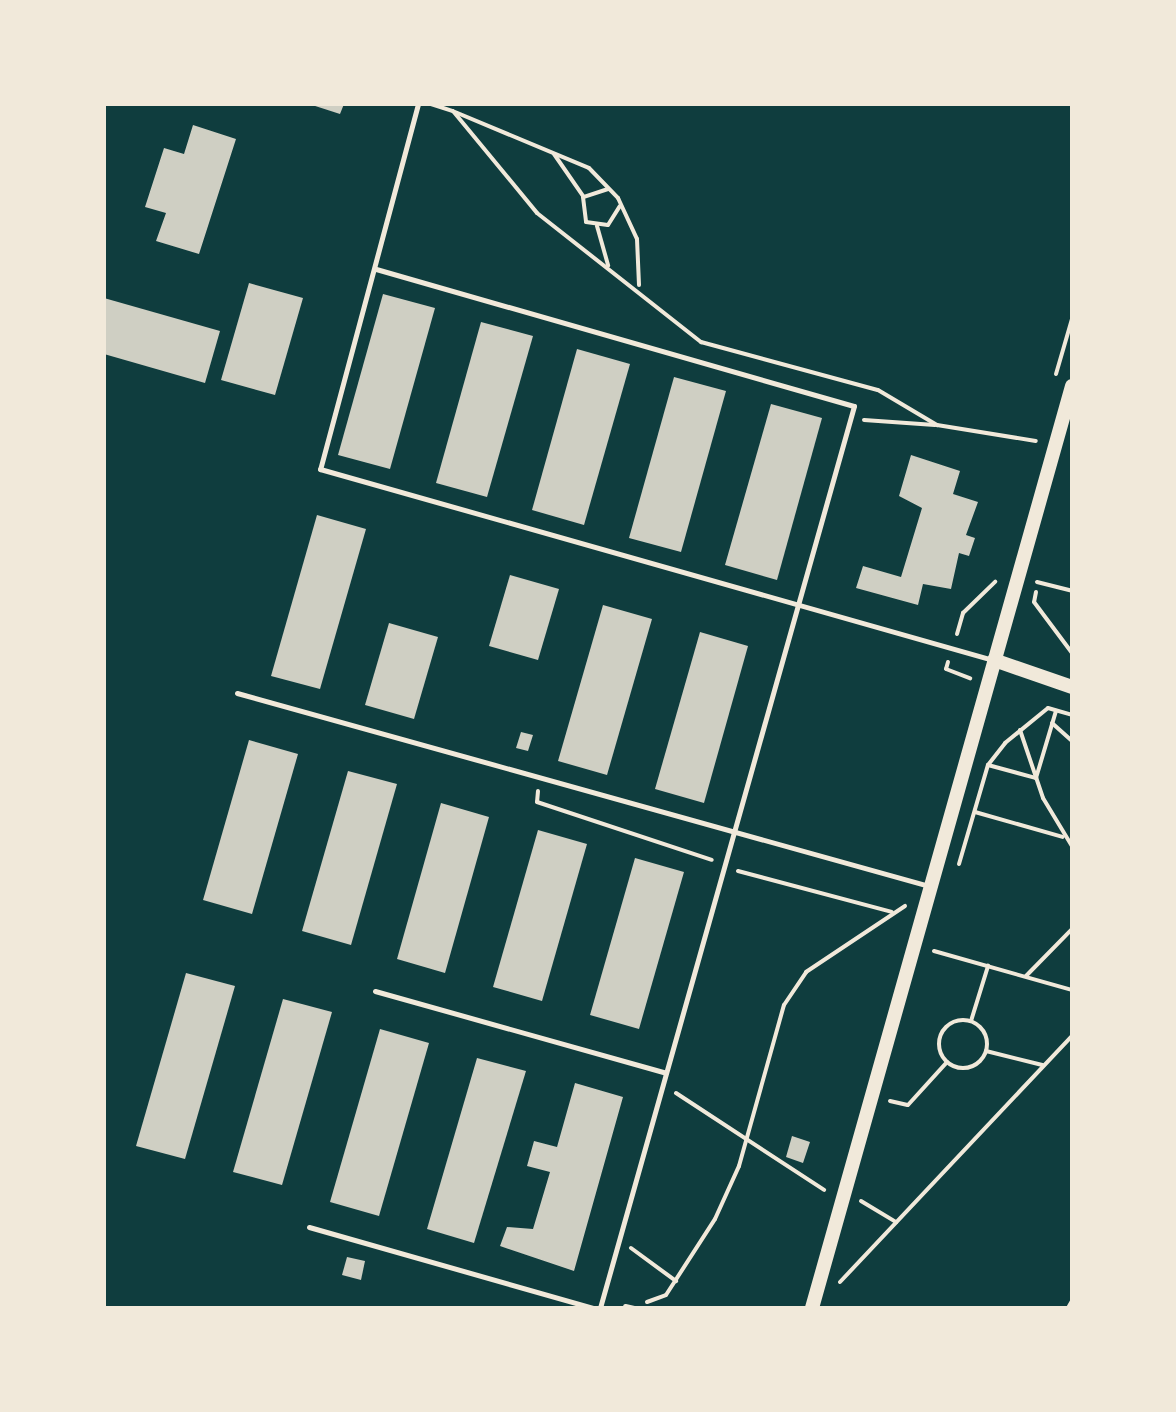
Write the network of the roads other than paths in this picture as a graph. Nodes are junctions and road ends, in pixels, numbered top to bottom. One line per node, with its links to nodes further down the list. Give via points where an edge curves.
1 (418, 104): 2 (lane)
2 (376, 269): 4 (lane, via 854,406); 4 (lane, via 320,469)
3 (1072, 386): 5 (street)
4 (800, 600): 5 (lane); 8 (lane)
5 (994, 660): 6 (street); 9 (street)
6 (1072, 687)
7 (237, 693): 8 (lane)
8 (735, 832): 9 (lane); 11 (lane)
9 (930, 886): 16 (street)
10 (375, 991): 11 (lane)
11 (666, 1073): 14 (lane)
12 (309, 1227): 14 (lane)
13 (625, 1306): 15 (lane)
14 (597, 1308)
15 (634, 1308)
16 (812, 1308)

